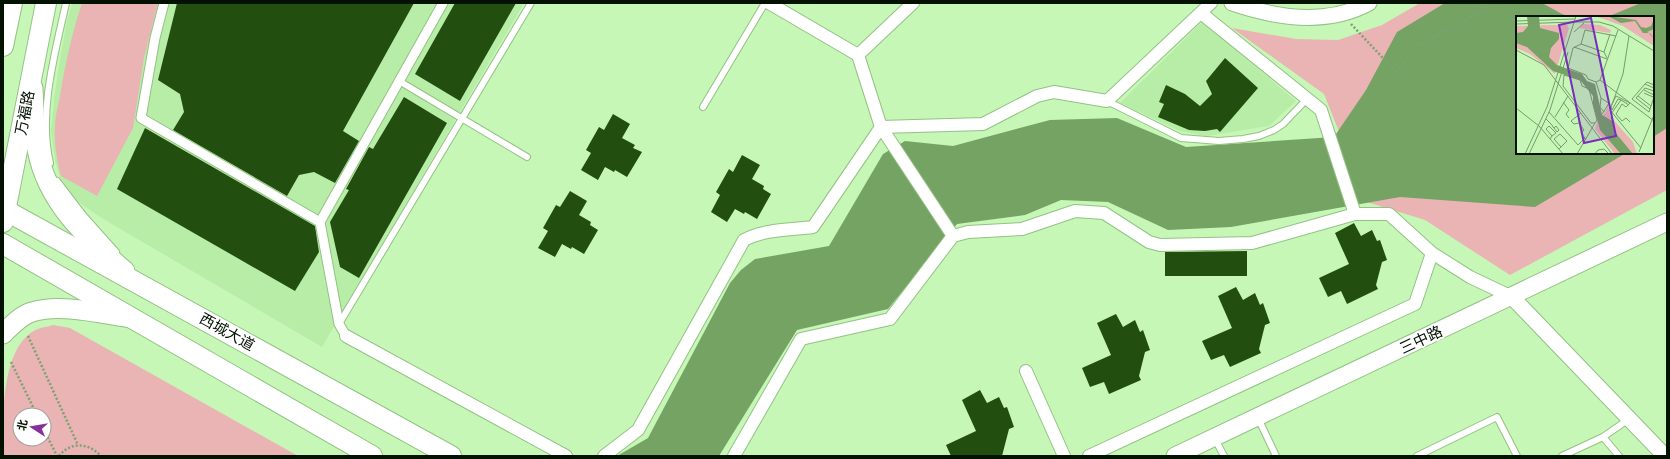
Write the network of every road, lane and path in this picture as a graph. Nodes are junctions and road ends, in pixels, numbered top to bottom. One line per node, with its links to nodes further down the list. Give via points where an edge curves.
1 (12, 3): 16 (highway)
2 (46, 3): 18 (highway, 万福路)
3 (66, 3): 33 (lane, via 55,52 48,103 46,142 52,171 67,196 123,259)
4 (164, 3): 28 (street, via 153,44 140,118)
5 (443, 3): 19 (street)
6 (531, 3): 23 (lane)
7 (765, 3): 22 (lane)
8 (769, 3): 17 (street)
9 (912, 3): 17 (street)
10 (1211, 3): 14 (street)
11 (1232, 3): 15 (street, via 1291,17)
12 (1485, 3): 15 (path, via 1483,11 1417,46 1396,72)
13 (1360, 5): 15 (street)
14 (1201, 12): 20 (street); 21 (street)
15 (1343, 14)
16 (3, 46)
17 (858, 55): 24 (street)
18 (32, 73): 26 (highway, 万福路); 33 (main road, via 38,149 51,190 82,233)
19 (399, 81): 23 (lane); 28 (street)
20 (1307, 99): 21 (lane, via 1284,124 1274,130 1243,139 1219,141 1181,138); 27 (street, via 1321,110)
21 (1107, 100): 24 (street, via 1054,92 1038,96 983,124)
22 (703, 107)
23 (462, 119): 25 (lane); 36 (lane)
24 (881, 127): 30 (street); 54 (street, via 813,227 763,233 744,240 638,430)
25 (527, 157)
26 (4, 214): 33 (highway, 西城大道)
27 (1355, 214): 30 (street, via 1252,243 1160,245 1149,242 1104,213 1076,211 1022,229 968,232); 32 (street, via 1388,214)
28 (320, 222): 36 (street)
29 (1667, 222): 34 (main road, 三中路)
30 (953, 236): 55 (street, via 890,319 801,339)
31 (3, 244): 35 (highway)
32 (1432, 253): 34 (street, via 1470,277); 57 (street, via 1415,304)
33 (138, 283): 52 (highway, 西城大道)
34 (1512, 297): 43 (main road, 三中路); 44 (street)
35 (132, 319): 37 (main road, via 53,309 31,312); 51 (highway)
36 (339, 324): 39 (street)
37 (3, 334)
38 (28, 336): 48 (path)
39 (346, 336): 53 (street)
40 (11, 362): 42 (path)
41 (1026, 371): 56 (street)
42 (33, 407)
43 (1258, 416): 46 (main road, 三中路); 60 (lane)
44 (1629, 419): 45 (lane); 65 (street)
45 (1603, 437): 63 (lane); 64 (lane)
46 (1215, 438): 58 (main road, 三中路); 59 (lane)
47 (52, 445): 49 (path)
48 (78, 445): 49 (path, via 70,447); 50 (path, via 87,446)
49 (58, 456)
50 (101, 456)
51 (372, 456)
52 (451, 456)
53 (566, 456)
54 (604, 456)
55 (734, 456)
56 (1064, 456)
57 (1089, 456)
58 (1175, 456)
59 (1224, 456)
60 (1276, 456)
61 (1417, 456): 62 (lane, via 1497,417)
62 (1517, 456)
63 (1562, 456)
64 (1619, 456)
65 (1664, 456)

